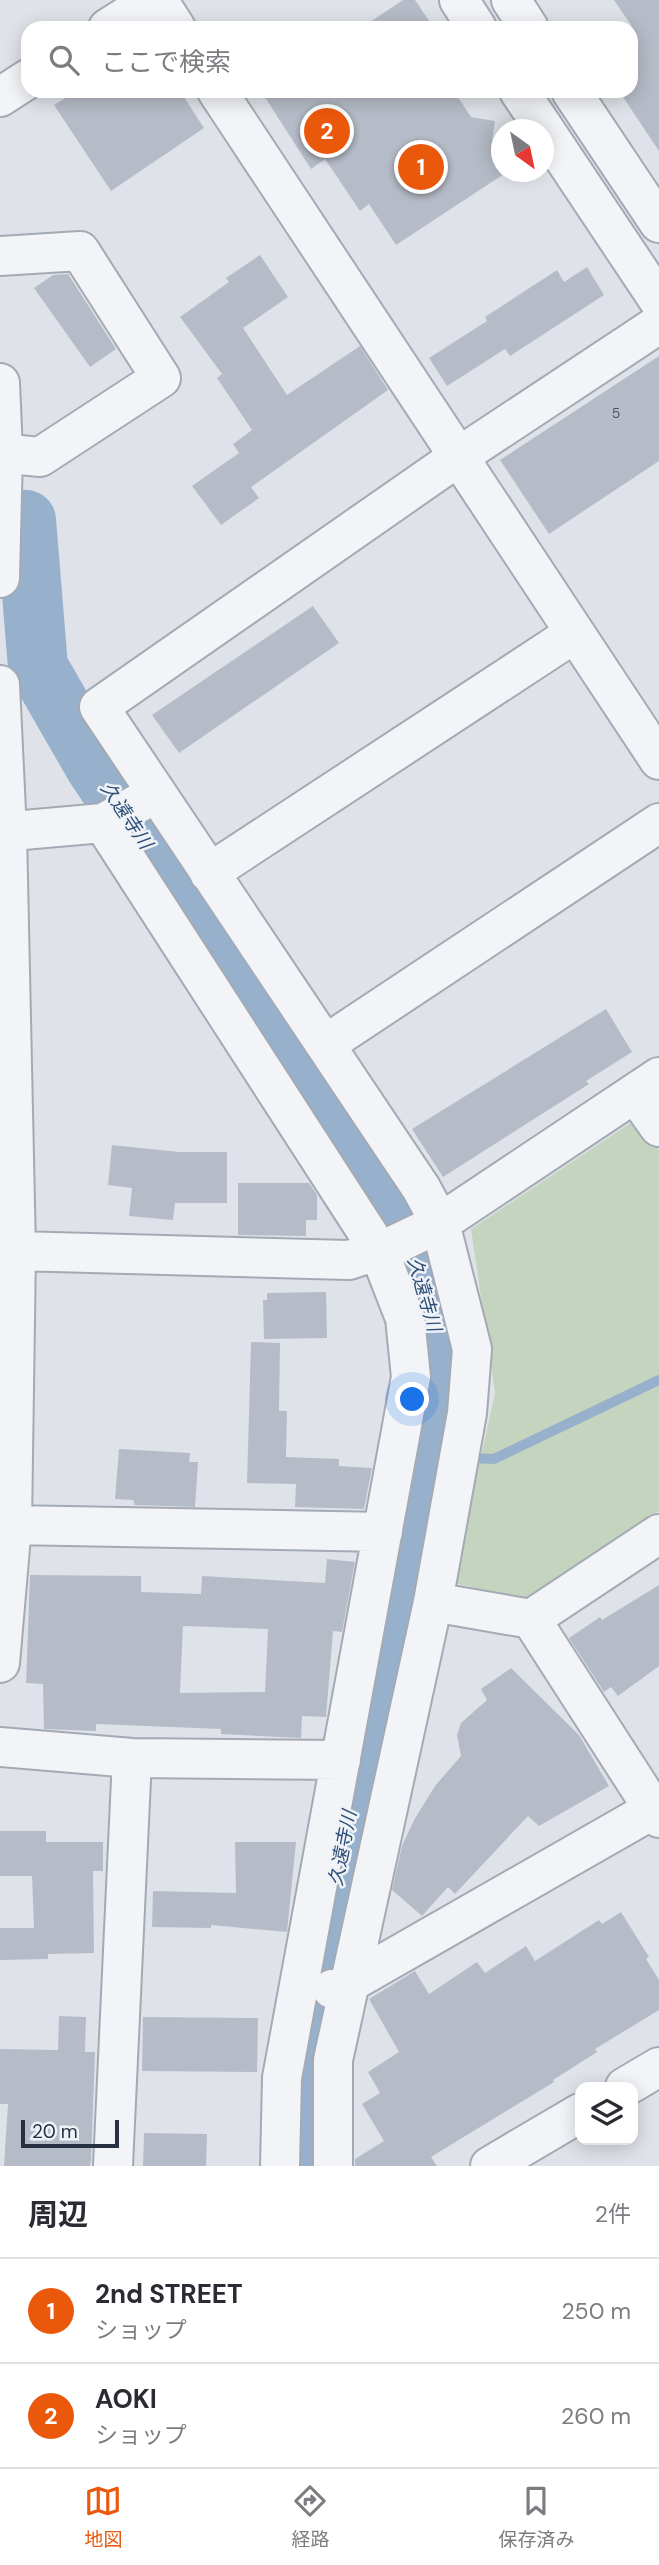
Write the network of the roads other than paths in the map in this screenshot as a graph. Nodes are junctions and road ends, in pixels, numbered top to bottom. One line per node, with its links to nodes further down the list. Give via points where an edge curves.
1 (152, 0): 5 (street)
2 (158, 0): 6 (street)
3 (459, 0): 7 (street)
4 (511, 0): 8 (street)
5 (119, 21)
6 (172, 21)
7 (472, 21)
8 (524, 21)
9 (21, 84): 10 (street)
10 (0, 97)
11 (222, 98): 20 (street)
12 (524, 98): 16 (street)
13 (576, 98): 14 (street)
14 (659, 223)
15 (0, 256): 19 (street, via 80,251 161,378 40,457)
16 (659, 301)
17 (659, 324): 20 (street)
18 (0, 383): 19 (street)
19 (1, 452): 21 (street)
20 (458, 457): 22 (street); 25 (street, via 99,707)
21 (0, 578)
22 (575, 633): 24 (street); 28 (street)
23 (0, 685): 27 (street)
24 (659, 760)
25 (129, 808): 27 (street); 28 (street); 32 (street)
26 (659, 823): 29 (street)
27 (4, 832): 33 (street)
28 (209, 873): 29 (street)
29 (326, 1044): 32 (street, via 421,1188)
30 (647, 1085): 31 (street); 32 (street)
31 (659, 1127)
32 (409, 1236): 33 (street, via 349,1259); 34 (street, via 405,1318 411,1377); 37 (street, via 472,1349 467,1413)
33 (16, 1251): 36 (street)
34 (383, 1532): 36 (street); 42 (street)
35 (659, 1534): 38 (street)
36 (6, 1549): 39 (street)
37 (433, 1602): 38 (street); 44 (street)
38 (531, 1619): 43 (street)
39 (0, 1663)
40 (0, 1747): 41 (street)
41 (132, 1758): 42 (street); 48 (street)
42 (341, 1760): 44 (street)
43 (657, 1811): 44 (street)
44 (324, 1987): 49 (street, via 282,2078); 50 (street, via 333,2060)
45 (659, 2067): 46 (street)
46 (634, 2082)
47 (575, 2116): 51 (street)
48 (113, 2166)
49 (280, 2166)
50 (333, 2166)
51 (490, 2166)

